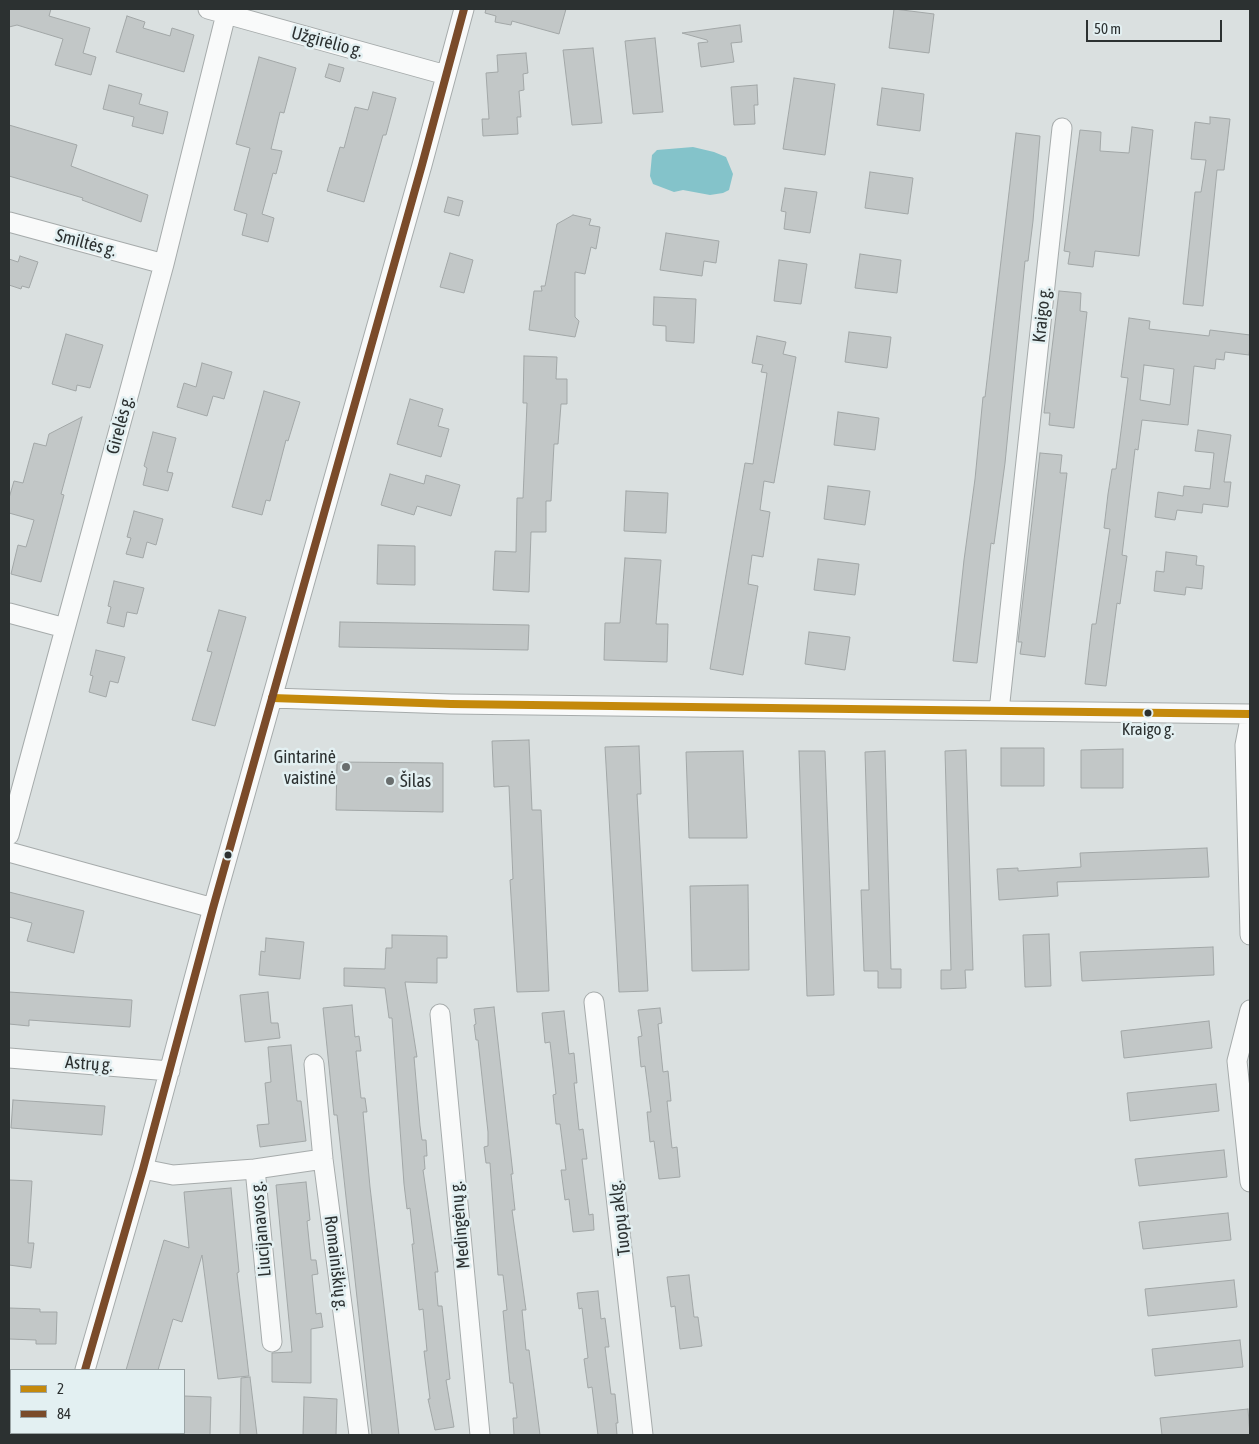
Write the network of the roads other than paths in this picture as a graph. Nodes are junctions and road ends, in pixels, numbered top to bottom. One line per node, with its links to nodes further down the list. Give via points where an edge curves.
1 (208, 9): 3 (street, Užgirėlio g.)
2 (464, 9): 4 (street)
3 (226, 14): 4 (street, Užgirėlio g.); 7 (street, Girelės g.)
4 (446, 75): 10 (street)
5 (1062, 128): 11 (street, Kraigo g.)
6 (9, 222): 7 (street, Smiltės g.)
7 (164, 264): 9 (street, Girelės g.)
8 (9, 613): 9 (street)
9 (66, 628): 14 (street, Girelės g.)
10 (272, 698): 11 (street, via 451,704); 16 (street)
11 (999, 711): 12 (street)
12 (1250, 714)
13 (1250, 719): 17 (street, via 1245,745)
14 (9, 835)
15 (9, 852): 16 (street)
16 (213, 908): 23 (street)
17 (1250, 935)
18 (594, 1002): 32 (street, Tuopų aklg.)
19 (1250, 1010): 27 (street, via 1237,1061)
20 (440, 1014): 31 (street, Medingėnų g.)
21 (9, 1058): 23 (street, Astrų g.)
22 (314, 1064): 24 (street, Romainiškių g.)
23 (170, 1071): 25 (street)
24 (323, 1159): 26 (street); 30 (street, Romainiškių g.)
25 (143, 1169): 26 (street, Liucijanavos g., via 174,1175); 29 (street)
26 (255, 1169): 28 (street, Liucijanavos g.)
27 (1250, 1182)
28 (272, 1342)
29 (85, 1369)
30 (359, 1435)
31 (480, 1435)
32 (643, 1435)

